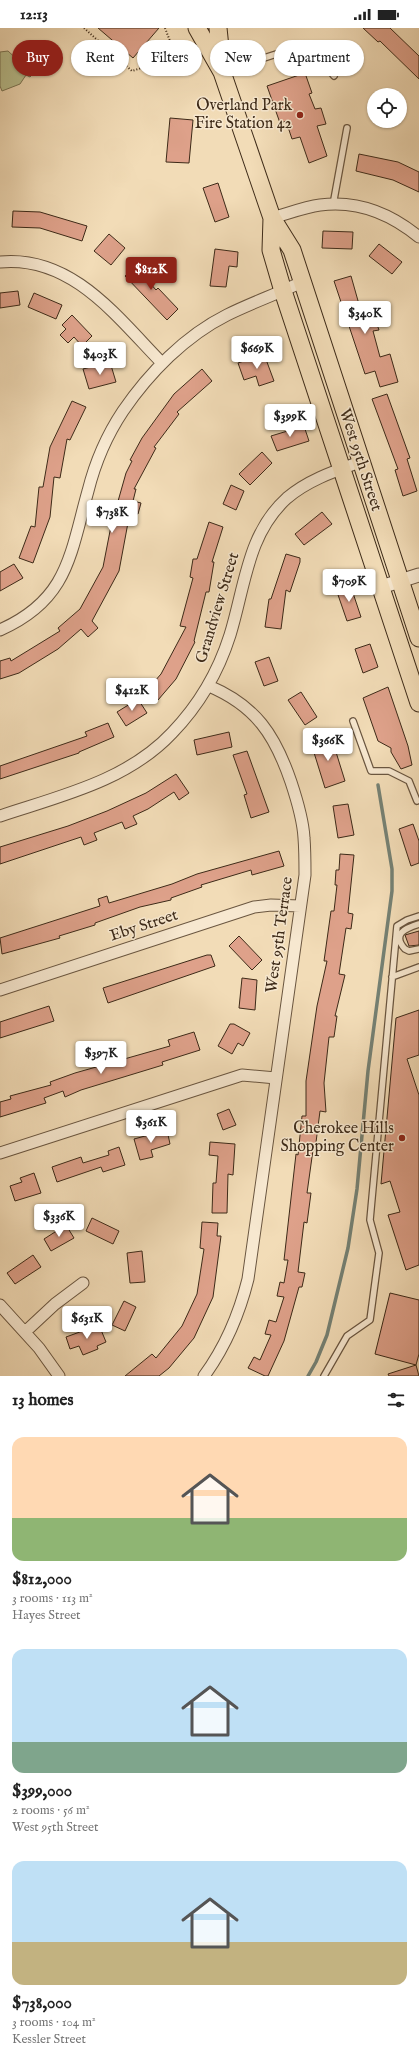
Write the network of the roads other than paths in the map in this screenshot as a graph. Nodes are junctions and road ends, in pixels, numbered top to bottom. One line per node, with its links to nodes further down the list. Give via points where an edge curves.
1 (197, 28): 4 (main road, West 95th Street)
2 (218, 28): 3 (main road, West 95th Street)
3 (219, 40)
4 (210, 51)
5 (223, 76): 8 (main road, West 95th Street)
6 (347, 128): 7 (lane)
7 (333, 205): 8 (street, via 320,205); 9 (street, via 361,207 377,212 395,219)
8 (272, 218): 11 (main road, West 95th Street, via 292,250); 12 (main road, West 95th Street, via 271,250)
9 (419, 237)
10 (0, 262): 13 (street, via 35,263 58,270 79,282)
11 (302, 282): 12 (street); 14 (main road, West 95th Street)
12 (283, 291): 13 (street, via 226,315 197,334); 15 (main road, West 95th Street)
13 (162, 363): 19 (street, via 127,406 108,437 95,468 73,550 60,580 40,605)
14 (360, 462): 15 (street, Grandview Street); 17 (main road, West 95th Street)
15 (341, 469): 18 (main road, West 95th Street); 21 (street, Grandview Street, via 296,491 280,506 260,533 248,562 230,635 218,669)
16 (419, 575): 17 (street)
17 (400, 581): 18 (street); 20 (main road, West 95th Street)
18 (381, 587): 22 (main road, West 95th Street)
19 (0, 630)
20 (419, 638)
21 (208, 686): 26 (street, Grandview Street, via 201,699 172,734 147,756 93,785); 27 (street, West 95th Terrace, via 233,698 258,718 267,729 284,762 301,816 304,837 305,874)
22 (419, 703)
23 (353, 721): 24 (lane, via 371,771 389,772 409,781)
24 (418, 800): 25 (lane)
25 (419, 807)
26 (0, 816)
27 (300, 906): 33 (street, Eby Street, via 254,907); 34 (street, West 95th Terrace)
28 (419, 916): 32 (lane, via 397,926)
29 (419, 924): 30 (lane, via 406,928 400,939 405,949)
30 (419, 949)
31 (419, 968): 32 (lane)
32 (392, 977): 41 (lane, via 370,1220 379,1253 370,1320 346,1336)
33 (0, 990)
34 (276, 1078): 35 (street, via 242,1075); 40 (street, West 95th Terrace, via 248,1279 229,1338)
35 (0, 1153)
36 (83, 1283): 38 (street, via 55,1304)
37 (2, 1311): 38 (street)
38 (25, 1332): 39 (street)
39 (59, 1376)
40 (204, 1376)
41 (324, 1376)

